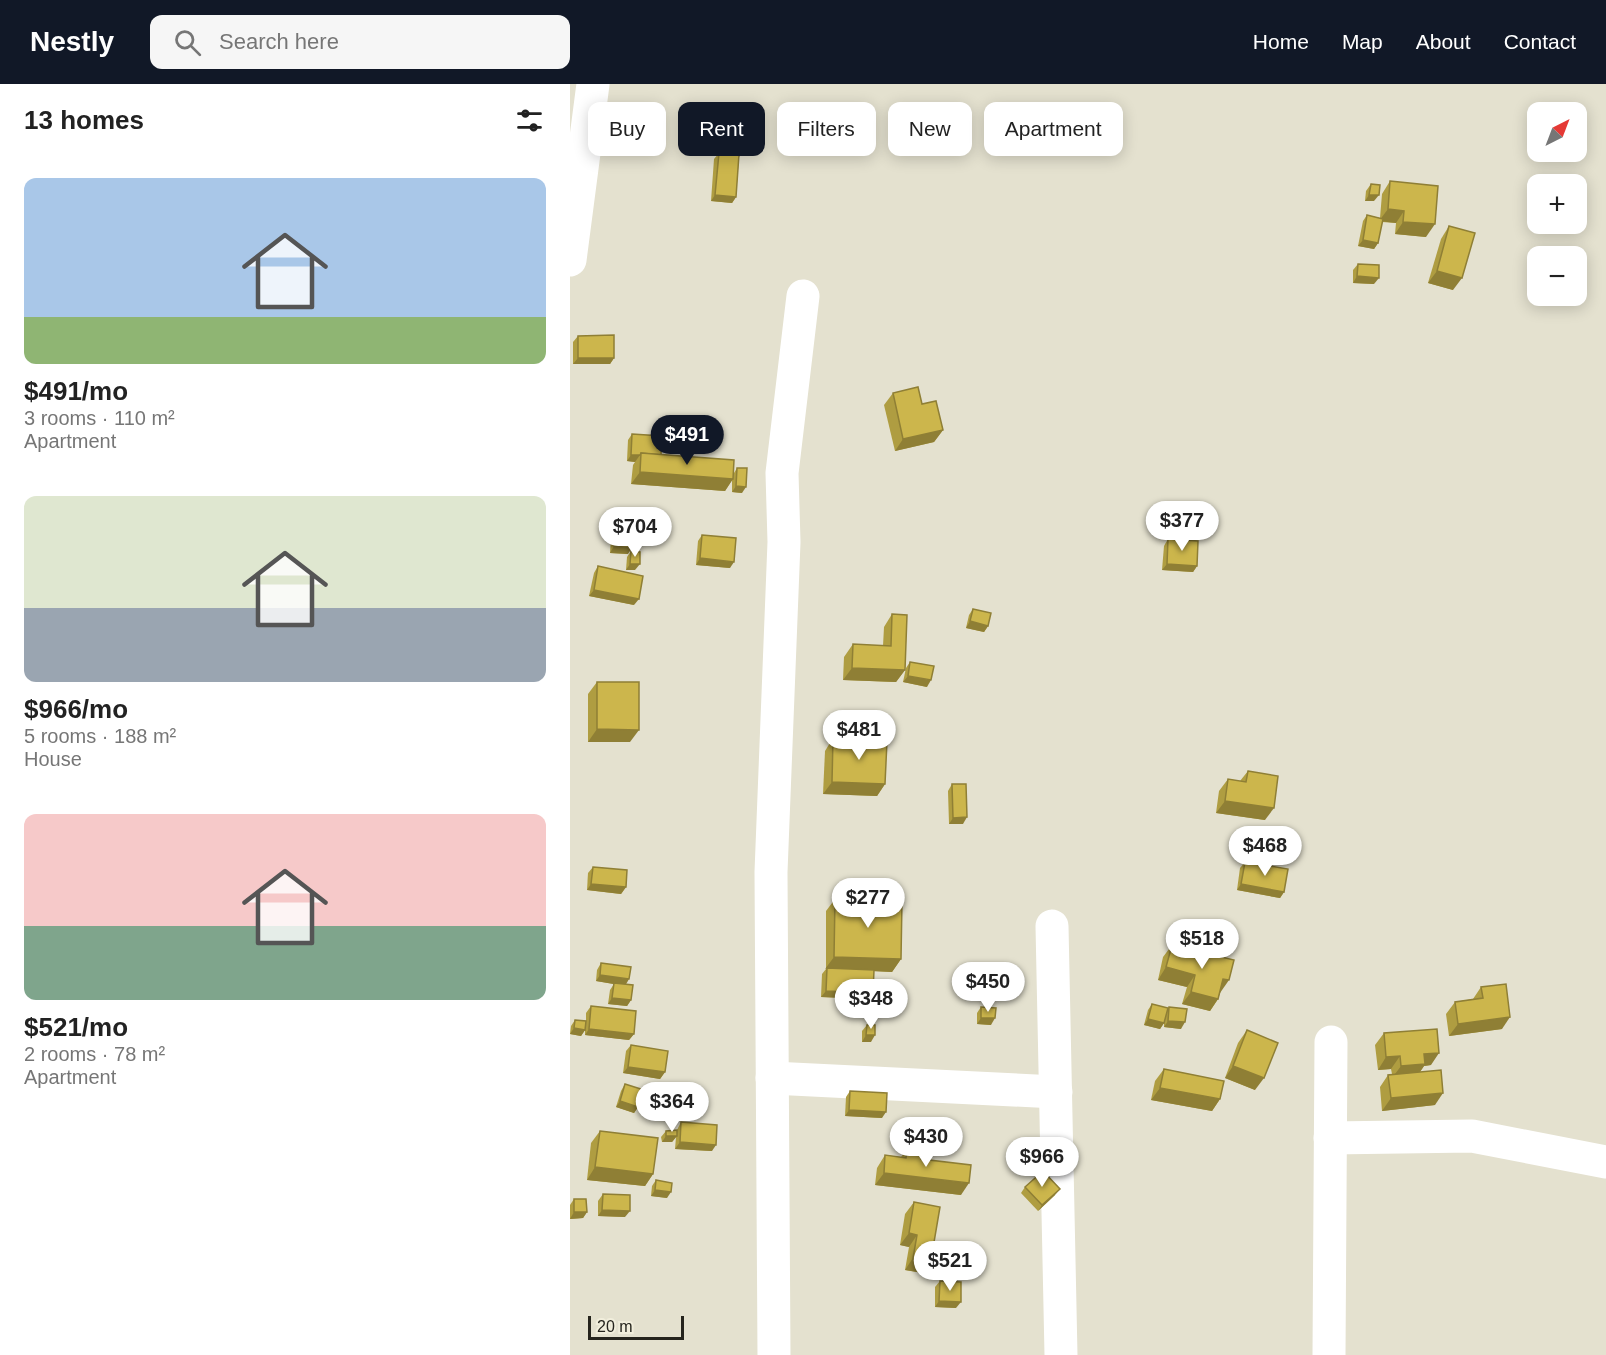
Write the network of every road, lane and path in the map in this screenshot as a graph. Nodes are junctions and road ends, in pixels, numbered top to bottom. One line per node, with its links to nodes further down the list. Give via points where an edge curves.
1 (593, 84): 2 (street)
2 (570, 260)
3 (803, 296): 6 (street, via 782,473 784,542 771,872)
4 (1052, 926): 7 (street)
5 (1331, 1042): 8 (street)
6 (772, 1078): 7 (street); 10 (street)
7 (1056, 1092): 11 (street)
8 (1330, 1138): 9 (street, via 1472,1136); 12 (street)
9 (1606, 1161)
10 (774, 1355)
11 (1061, 1355)
12 (1329, 1355)

